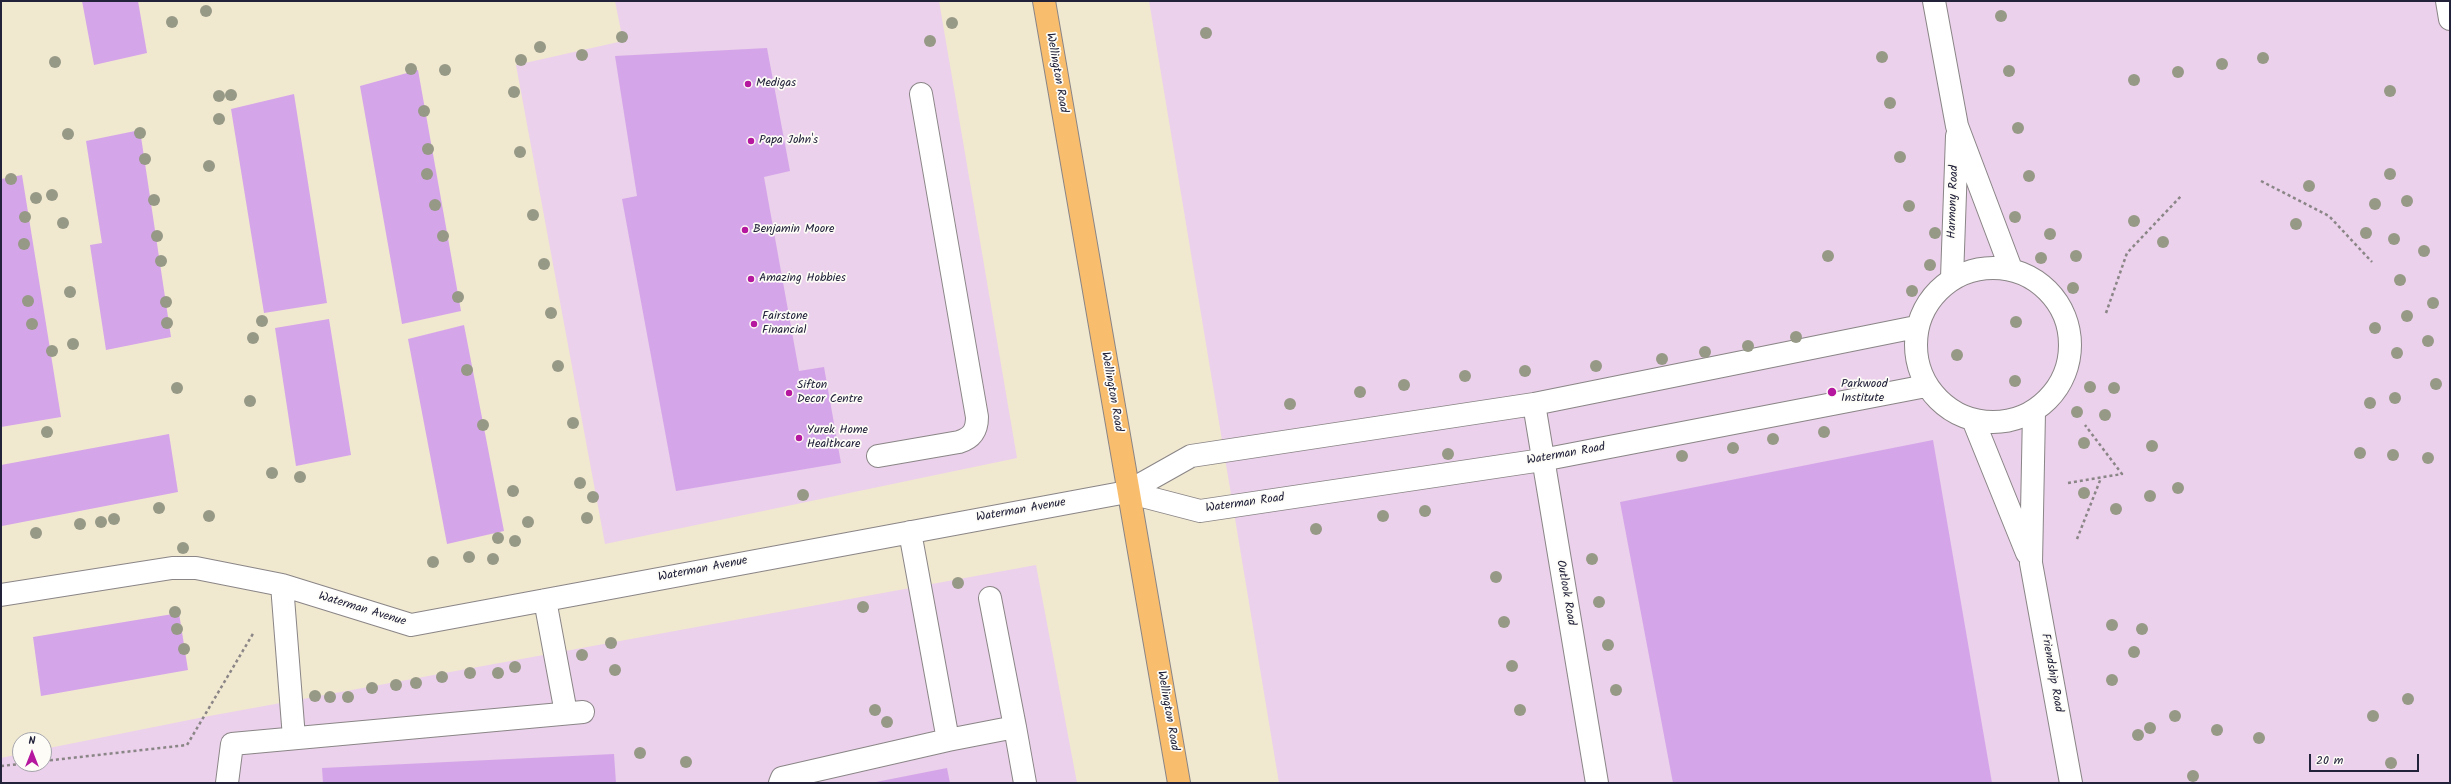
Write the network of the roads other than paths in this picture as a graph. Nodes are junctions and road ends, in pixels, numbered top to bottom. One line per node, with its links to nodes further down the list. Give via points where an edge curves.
1 (1044, 1): 16 (main road, Wellington Road)
2 (1934, 1): 6 (street, Harmony Road)
3 (2447, 1): 4 (street)
4 (2450, 18)
5 (921, 94): 14 (street, via 977,426 967,439 959,442)
6 (1957, 126): 7 (street, Harmony Road); 8 (street, Harmony Road)
7 (2011, 269): 8 (street, via 1981,269); 12 (street, via 2038,284 2059,304 2071,332 2070,363 2057,388)
8 (1952, 278): 9 (street, via 1930,301)
9 (1916, 327): 10 (street, via 1917,359); 11 (street)
10 (1926, 386): 13 (street, via 1946,409); 15 (street, Waterman Road)
11 (1534, 404): 15 (street, Outlook Road); 16 (street, via 1191,456)
12 (2034, 412): 13 (street, via 2003,420); 18 (street, Friendship Road)
13 (1974, 422): 18 (street, Friendship Road)
14 (878, 456)
15 (1542, 460): 16 (street, Waterman Road, via 1200,511); 30 (street, Outlook Road)
16 (1127, 492): 17 (street, Waterman Avenue); 29 (main road, Wellington Road)
17 (910, 532): 22 (street, Waterman Avenue); 25 (street)
18 (2031, 563): 31 (street, Friendship Road)
19 (282, 585): 20 (street, Waterman Avenue, via 196,568 172,568); 22 (street, Waterman Avenue, via 411,625); 24 (street)
20 (1, 595)
21 (990, 598): 23 (street)
22 (545, 600): 24 (street, via 574,713)
23 (1015, 727): 25 (street); 28 (street)
24 (294, 738): 26 (street, via 232,744)
25 (948, 740): 27 (street, via 782,778)
26 (227, 783)
27 (780, 783)
28 (1026, 783)
29 (1180, 783)
30 (1597, 783)
31 (2072, 783)

